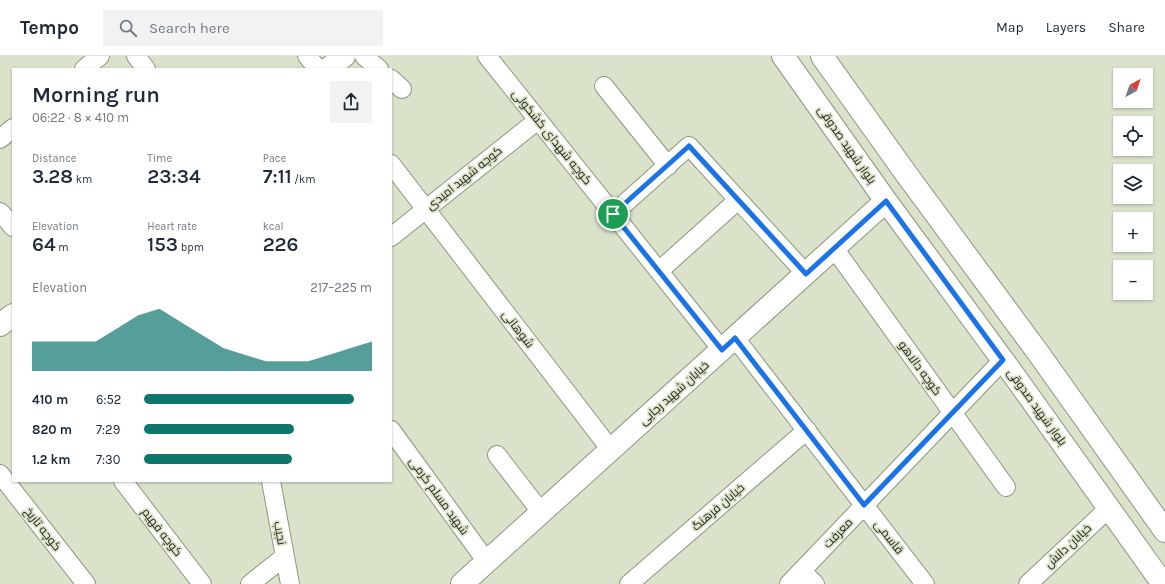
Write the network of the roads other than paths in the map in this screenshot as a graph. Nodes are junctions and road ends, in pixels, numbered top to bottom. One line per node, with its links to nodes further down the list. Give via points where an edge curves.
1 (100, 56): 9 (street)
2 (136, 56): 10 (street)
3 (307, 56): 11 (street)
4 (344, 56): 12 (main road)
5 (364, 56): 13 (street)
6 (487, 56): 15 (street, کوچه شهدای کشکولی)
7 (783, 56): 21 (main road, بلوار شهید صدوقی)
8 (822, 56): 46 (main road)
9 (85, 68)
10 (145, 68)
11 (317, 68)
12 (329, 68)
13 (379, 68)
14 (604, 86): 19 (street)
15 (538, 120): 22 (street, کوچه شهید امیدی); 24 (street, کوچه شهدای کشکولی)
16 (12, 129): 17 (street)
17 (0, 139)
18 (392, 165): 22 (street, شوهانی)
19 (668, 166): 20 (street, via 689,146); 24 (street)
20 (738, 200): 28 (street); 29 (street)
21 (886, 201): 27 (main road, خیابان شهید رجایی); 33 (main road, بلوار شهید صدوقی)
22 (426, 209): 26 (street, کوچه شهید امیدی); 37 (street, شوهانی)
23 (0, 212): 25 (street)
24 (613, 214): 28 (street, کوچه شهدای کشکولی)
25 (12, 226)
26 (392, 236)
27 (834, 248): 29 (main road, خیابان شهید رجایی); 34 (street, کوچه دالاهو)
28 (659, 271): 32 (street, کوچه شهدای کشکولی)
29 (806, 274): 32 (main road, خیابان شهید رجایی)
30 (12, 316): 31 (main road)
31 (0, 325)
32 (728, 344): 35 (street, قاسمی); 37 (main road, خیابان شهید رجایی)
33 (1003, 360): 34 (street, معرفت); 44 (main road, بلوار شهید صدوقی)
34 (953, 413): 42 (street, کوچه دالاهو); 43 (street, معرفت)
35 (807, 430): 43 (street, قاسمی); 55 (street, خیابان فرهنگ)
36 (392, 431): 48 (street, شهید مسلم کرمی)
37 (611, 450): 45 (main road, خیابان شهید رجایی)
38 (497, 455): 45 (street)
39 (0, 474): 50 (street, کوچه تاریخ)
40 (124, 482): 51 (street, کوچه فهیم)
41 (271, 482): 47 (street, نجیب)
42 (1006, 487)
43 (864, 505): 49 (street, معرفت); 58 (street, قاسمی)
44 (1109, 508): 59 (street, خیابان دانش); 60 (main road, بلوار شهید صدوقی)
45 (541, 512): 48 (main road, خیابان شهید رجایی)
46 (1165, 531)
47 (284, 558): 52 (street); 53 (street, نجیب)
48 (486, 562): 54 (main road, خیابان شهید رجایی)
49 (802, 571): 56 (street, معرفت); 57 (street)
50 (86, 584)
51 (202, 584)
52 (250, 584)
53 (290, 584)
54 (462, 584)
55 (629, 584)
56 (789, 584)
57 (815, 584)
58 (925, 584)
59 (1028, 584)
60 (1163, 584)

